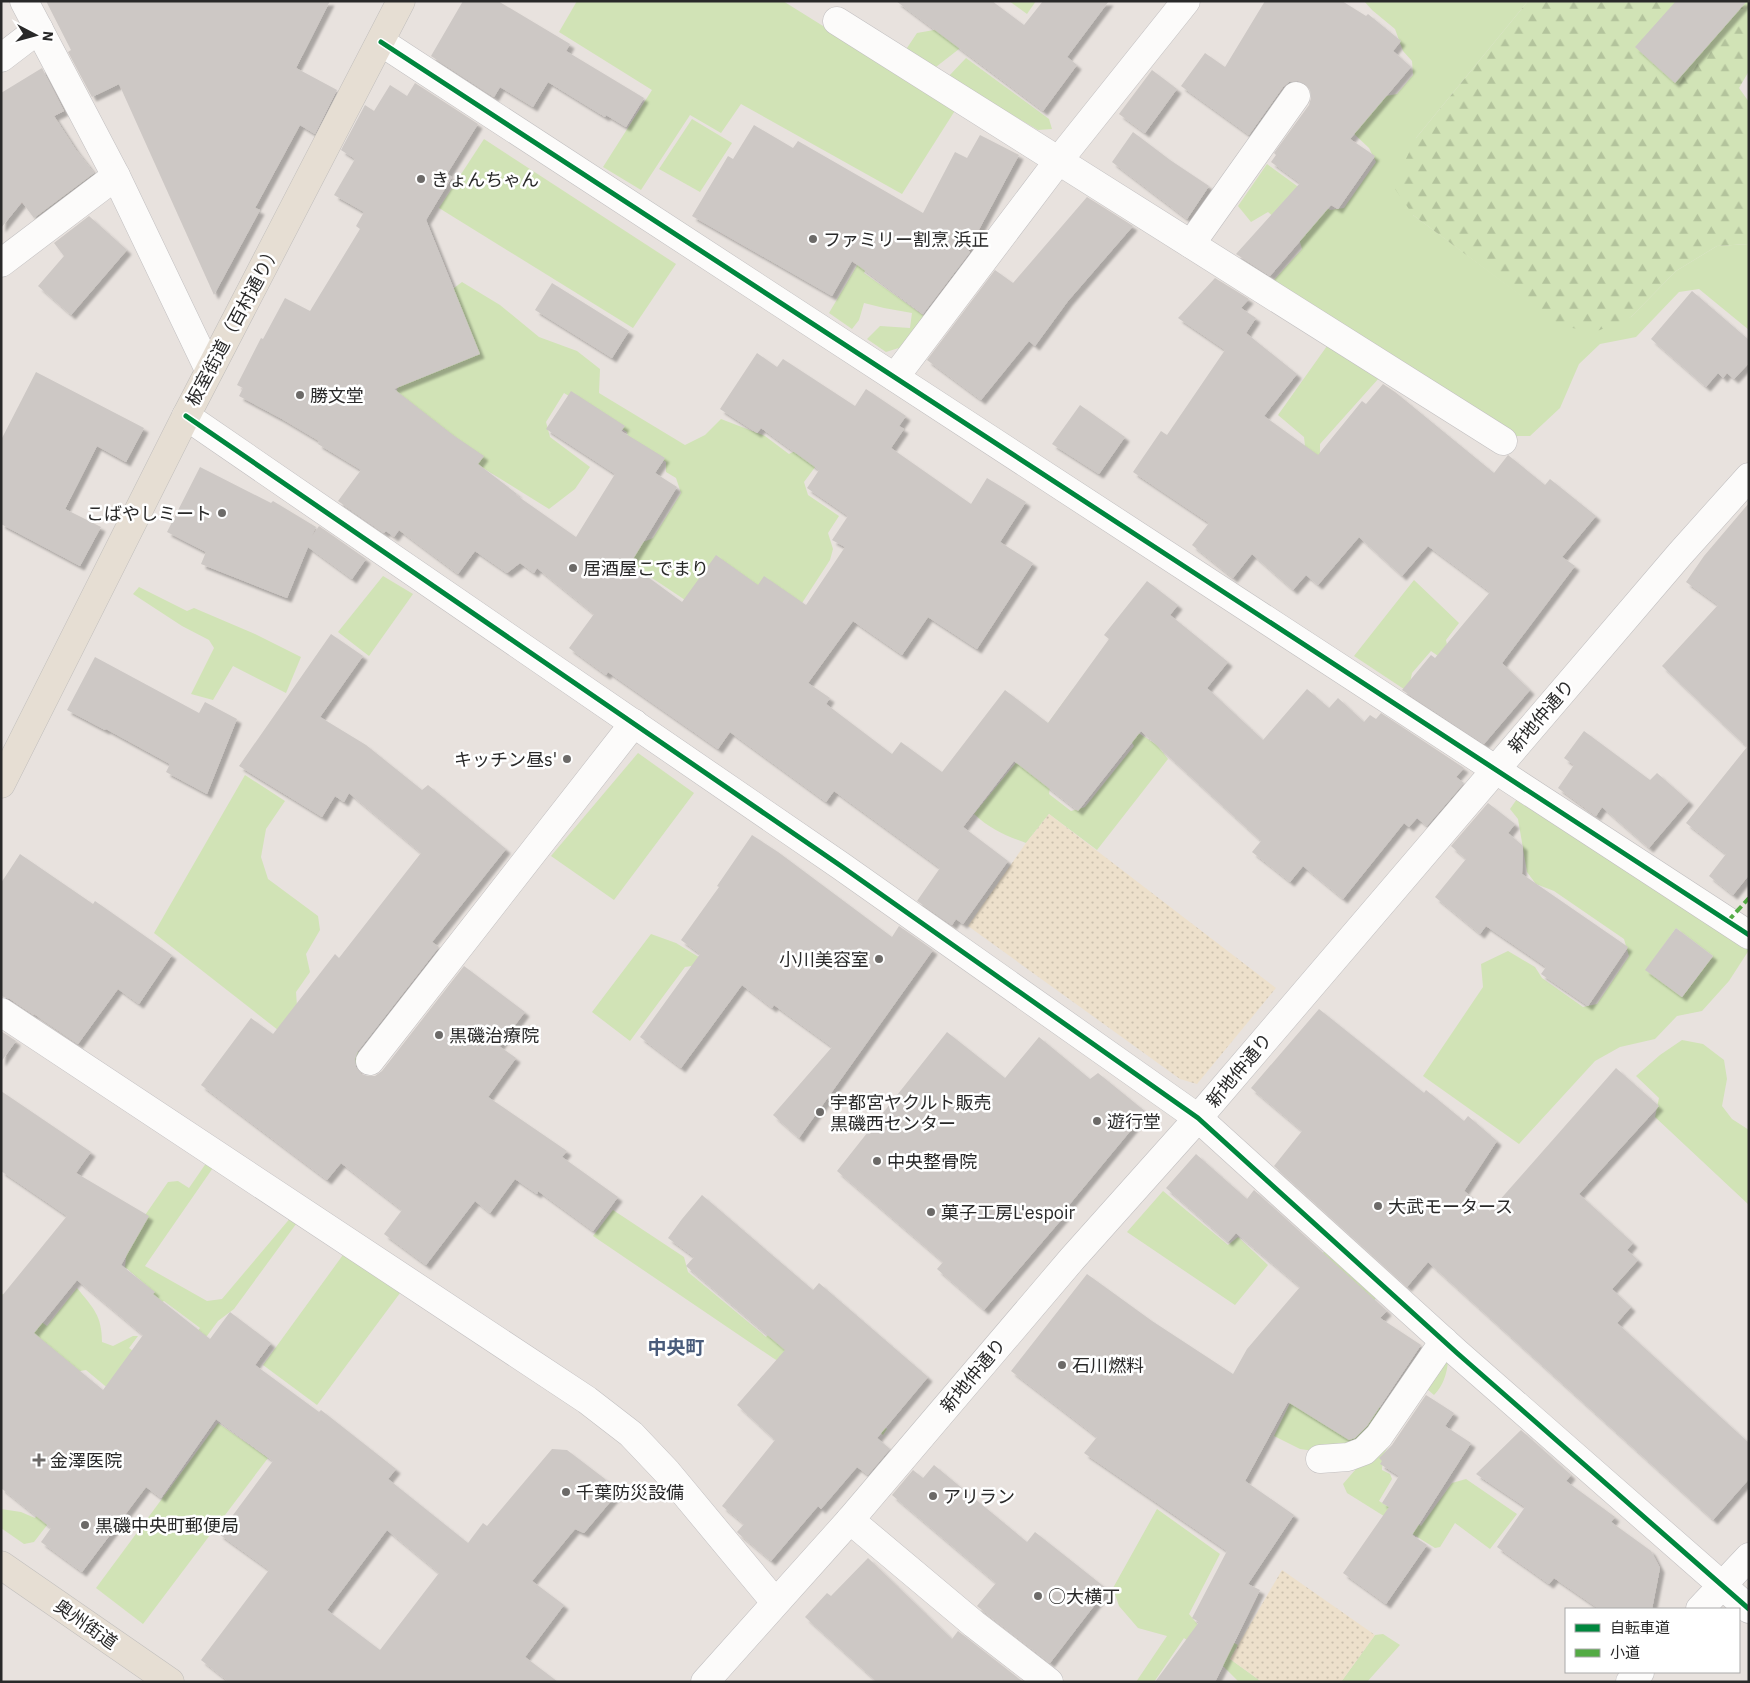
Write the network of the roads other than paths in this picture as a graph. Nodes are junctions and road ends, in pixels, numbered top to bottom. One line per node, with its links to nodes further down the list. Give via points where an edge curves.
1 (24, 1): 5 (street)
2 (401, 1): 6 (main road, 板室街道（百村通り）)
3 (1186, 1): 9 (street)
4 (837, 21): 9 (street)
5 (39, 29): 7 (street); 10 (street)
6 (381, 42): 13 (main road, 板室街道（百村通り）); 14 (street)
7 (1, 58)
8 (1296, 96): 11 (street)
9 (1059, 160): 11 (street); 14 (street)
10 (116, 176): 12 (street); 13 (street)
11 (1191, 244): 16 (street)
12 (1, 263)
13 (209, 370): 15 (main road, 板室街道（百村通り）)
14 (895, 377): 19 (street)
15 (186, 416): 18 (street); 20 (main road, 板室街道（百村通り）)
16 (1503, 441)
17 (1749, 477): 19 (street, 新地仲通り)
18 (634, 723): 23 (street); 24 (street)
19 (1496, 769): 21 (street); 24 (street, 新地仲通り)
20 (1, 784)
21 (1749, 935)
22 (1, 1012): 31 (street, via 588,1400 631,1434 667,1472)
23 (370, 1061)
24 (1198, 1118): 25 (street); 27 (street, 新地仲通り, via 1072,1259)
25 (1444, 1342): 26 (street, via 1379,1436 1364,1450 1348,1457); 30 (street)
26 (1320, 1459)
27 (850, 1520): 31 (street, 新地仲通り); 37 (street)
28 (1749, 1557): 30 (street)
29 (1, 1565): 35 (main road, 奥州街道)
30 (1722, 1586): 32 (street); 33 (street)
31 (775, 1602): 36 (street, 新地仲通り)
32 (1701, 1608)
33 (1749, 1610)
34 (1639, 1673): 38 (street)
35 (170, 1682)
36 (705, 1682)
37 (1049, 1682)
38 (1630, 1682)

